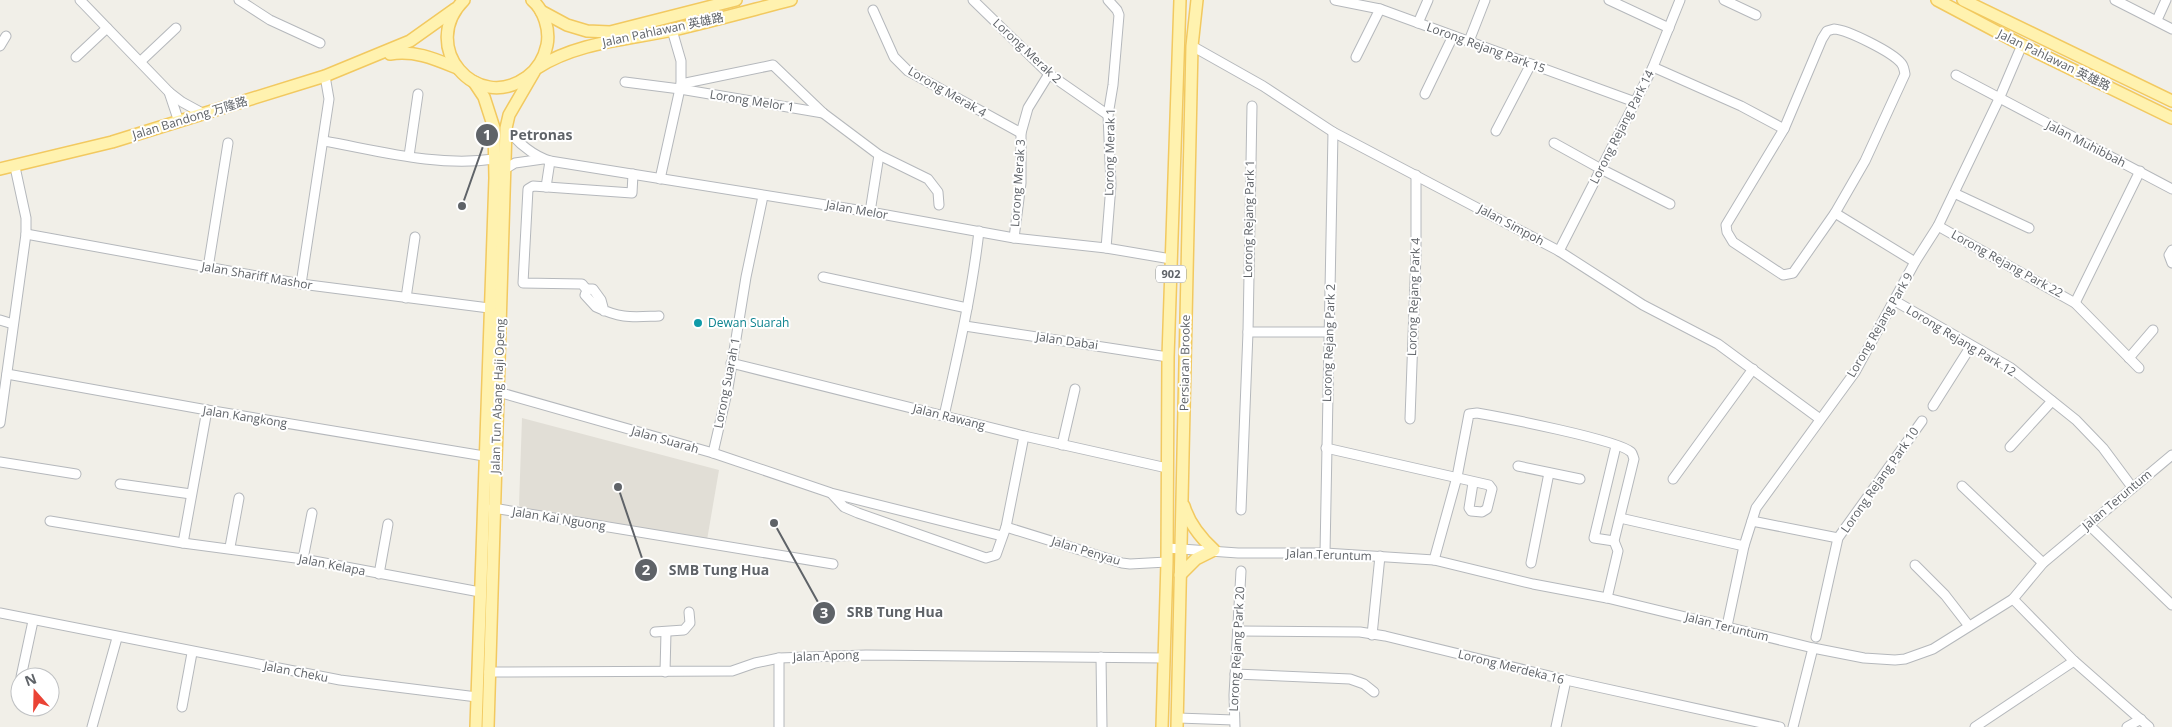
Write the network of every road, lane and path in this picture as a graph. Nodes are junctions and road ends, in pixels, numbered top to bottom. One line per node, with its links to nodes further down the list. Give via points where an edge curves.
1 (80, 0): 27 (street)
2 (239, 0): 35 (street, via 270,20)
3 (464, 0): 21 (main road, Jalan Bandong 万隆路)
4 (736, 0): 20 (main road, Jalan Pahlawan 英雄路, via 610,32 587,31 567,25)
5 (791, 0): 31 (main road, Jalan Pahlawan 英雄路)
6 (973, 0): 47 (street, Lorong Merak 2)
7 (1108, 0): 62 (street, Lorong Merak 1, via 1119,15)
8 (1180, 0): 102 (main road, Persiaran Brooke / 902)
9 (1197, 0): 38 (main road, Persiaran Brooke / 902)
10 (1335, 0): 22 (street, Lorong Rejang Park 15)
11 (1428, 0): 26 (street)
12 (1484, 0): 34 (street)
13 (1609, 0): 29 (street)
14 (1680, 0): 29 (street, Lorong Rejang Park 14)
15 (1724, 0): 24 (street)
16 (1937, 0): 36 (main road, Jalan Pahlawan 英雄路)
17 (1963, 0): 57 (main road, Jalan Pahlawan 英雄路)
18 (2115, 0): 25 (street)
19 (2166, 0): 25 (street)
20 (535, 4): 46 (main road, Jalan Tun Abang Haji Openg, via 547,25 548,40 545,55)
21 (455, 9): 39 (main road, Jalan Bandong 万隆路, via 410,41); 45 (main road, via 448,23 446,39 449,54)
22 (1380, 9): 26 (street, Lorong Rejang Park 15); 41 (street)
23 (873, 10): 69 (street, Lorong Merak 4, via 894,57 908,71)
24 (1756, 15)
25 (2156, 20): 30 (street)
26 (1418, 23): 33 (street, Lorong Rejang Park 15)
27 (107, 28): 40 (street); 42 (street)
28 (176, 28): 42 (street)
29 (1669, 28): 44 (street, Lorong Rejang Park 14)
30 (2172, 29)
31 (672, 30): 46 (main road, Jalan Pahlawan 英雄路, via 577,49 553,58); 52 (street, via 681,61)
32 (6, 36): 37 (street)
33 (1453, 36): 34 (street, Lorong Rejang Park 15); 55 (street)
34 (1469, 41): 43 (street, Lorong Rejang Park 15)
35 (320, 43)
36 (2022, 45): 56 (street, Lorong Rejang Park 9); 63 (main road, Jalan Pahlawan 英雄路)
37 (0, 46)
38 (1192, 46): 68 (street, Jalan Simpoh); 160 (main road, Persiaran Brooke / 902)
39 (376, 56): 45 (main road, Jalan Bandong 万隆路, via 409,52); 49 (main road, Jalan Bandong 万隆路)
40 (76, 57)
41 (1356, 57)
42 (141, 61): 53 (street)
43 (1531, 64): 58 (street, Lorong Rejang Park 15); 67 (street)
44 (1653, 67): 58 (street, Lorong Rejang Park 14); 66 (street)
45 (457, 68): 50 (main road)
46 (536, 70): 50 (main road, Jalan Pahlawan 英雄路, via 520,82 505,87 489,87); 65 (main road, Jalan Tun Abang Haji Openg, via 509,115)
47 (1049, 74): 62 (street, Lorong Merak 2); 69 (street, Lorong Merak 3, via 1028,108)
48 (1956, 75): 56 (street, Jalan Muhibbah)
49 (325, 76): 61 (main road, Jalan Bandong 万隆路); 70 (street, via 329,99)
50 (474, 82): 75 (main road, Jalan Tun Abang Haji Openg, via 484,97 494,128)
51 (625, 82): 52 (street, Lorong Melor 1)
52 (681, 86): 60 (street, Lorong Melor 1); 60 (street, Lorong Melor 1, via 773,65); 84 (street)
53 (169, 92): 61 (street); 64 (street)
54 (418, 94): 74 (street)
55 (1425, 94)
56 (1999, 99): 81 (street, Jalan Muhibbah); 87 (street, Lorong Rejang Park 9)
57 (2172, 101)
58 (1635, 102): 79 (street, Lorong Rejang Park 14)
59 (1252, 106): 118 (street, Lorong Rejang Park 1)
60 (823, 113): 73 (street, Lorong Melor 1)
61 (204, 114): 64 (main road, Jalan Bandong 万隆路)
62 (1108, 115): 99 (street, Lorong Merak 1, via 1111,184)
63 (2172, 118)
64 (179, 122): 77 (main road, Jalan Bandong 万隆路)
65 (506, 128): 76 (street, Jalan Melor, via 518,143); 80 (main road, Jalan Tun Abang Haji Openg)
66 (1784, 129): 92 (street, via 1728,218 1726,232 1733,242 1778,274 1789,275); 92 (street, via 1826,31 1842,30 1902,64 1905,74 1897,94 1865,161)
67 (1496, 131)
68 (1334, 132): 83 (street, Jalan Simpoh); 119 (street, Lorong Rejang Park 2)
69 (1022, 133): 98 (street, Lorong Merak 3)
70 (324, 141): 74 (street); 107 (street)
71 (228, 143): 105 (street)
72 (1554, 143): 79 (street)
73 (879, 155): 90 (street, Lorong Melor 1, via 928,179 938,192); 91 (street)
74 (409, 156): 75 (street, via 462,163)
75 (494, 159): 111 (main road, Jalan Tun Abang Haji Openg)
76 (546, 160): 80 (street, Jalan Melor, via 515,163); 82 (street, Jalan Melor); 85 (street)
77 (15, 167): 78 (main road, Jalan Bandong 万隆路); 96 (street, via 26,218)
78 (0, 169)
79 (1601, 169): 89 (street); 101 (street, Lorong Rejang Park 14)
80 (505, 170): 128 (main road, Jalan Tun Abang Haji Openg)
81 (2140, 171): 86 (street, Jalan Muhibbah); 110 (street, Lorong Rejang Park 22)
82 (633, 174): 84 (street, Jalan Melor); 85 (street, via 632,193)
83 (1416, 175): 101 (street, Jalan Simpoh); 133 (street, Lorong Rejang Park 4)
84 (660, 179): 88 (street, Jalan Melor)
85 (546, 187): 113 (street, via 531,187 527,194 524,283 584,287 585,296 604,311 621,317)
86 (2172, 189)
87 (1954, 193): 93 (street, Lorong Rejang Park 9); 94 (street)
88 (763, 196): 91 (street, Jalan Melor); 123 (street, Lorong Suarah 1)
89 (1670, 204)
90 (939, 205)
91 (870, 212): 95 (street, Jalan Melor)
92 (1835, 213): 103 (street)
93 (1938, 226): 103 (street, Lorong Rejang Park 9); 110 (street, Lorong Rejang Park 22)
94 (2029, 228)
95 (979, 231): 98 (street, Jalan Melor); 112 (street)
96 (26, 234): 105 (street, Jalan Shariff Mashor); 115 (street)
97 (415, 237): 108 (street)
98 (1014, 238): 99 (street, Jalan Melor)
99 (1106, 248): 102 (street, Jalan Melor)
100 (2172, 250): 104 (street, via 2168,255)
101 (1559, 251): 125 (street, Jalan Simpoh, via 1643,305 1718,344)
102 (1171, 260): 121 (main road, Persiaran Brooke / 902)
103 (1915, 262): 109 (street, Lorong Rejang Park 9)
104 (2172, 263)
105 (208, 268): 107 (street, Jalan Shariff Mashor)
106 (823, 277): 112 (street)
107 (301, 284): 108 (street, Jalan Shariff Mashor)
108 (406, 298): 111 (street, Jalan Shariff Mashor)
109 (1895, 301): 120 (street, Lorong Rejang Park 12); 134 (street, Lorong Rejang Park 9, via 1854,372)
110 (2075, 302): 122 (street, Lorong Rejang Park 22)
111 (489, 308): 144 (main road, Jalan Tun Abang Haji Openg)
112 (967, 308): 116 (street)
113 (659, 316)
114 (0, 320): 115 (street)
115 (14, 324): 126 (street)
116 (964, 326): 121 (street, Jalan Dabai); 132 (street)
117 (2154, 330): 122 (street)
118 (1248, 332): 119 (street); 162 (street, Lorong Rejang Park 1)
119 (1329, 332): 140 (street, Lorong Rejang Park 2)
120 (1971, 346): 129 (street, Lorong Rejang Park 12, via 2011,368); 130 (street)
121 (1168, 356): 147 (main road, Persiaran Brooke / 902)
122 (2129, 358): 124 (street, Lorong Rejang Park 22)
123 (731, 363): 132 (street, Jalan Rawang); 142 (street, Lorong Suarah 1)
124 (2139, 368)
125 (1753, 369): 134 (street, Jalan Simpoh); 152 (street)
126 (7, 374): 131 (street, Jalan Kangkong); 136 (street)
127 (1075, 389): 138 (street)
128 (498, 392): 142 (street, Jalan Suarah); 161 (main road, Jalan Tun Abang Haji Openg)
129 (2052, 401): 141 (street); 156 (street, Lorong Rejang Park 12, via 2103,448)
130 (1933, 406)
131 (206, 410): 144 (street, Jalan Kangkong); 158 (street)
132 (944, 416): 137 (street, Jalan Rawang)
133 (1410, 419)
134 (1820, 419): 166 (street, Lorong Rejang Park 9, via 1756,508)
135 (1922, 421): 171 (street, Lorong Rejang Park 10)
136 (0, 423)
137 (1024, 436): 138 (street, Jalan Rawang); 169 (street, Jalan Suarah)
138 (1062, 445): 147 (street, Jalan Rawang)
139 (1616, 446): 150 (street, via 1474,412 1469,416); 164 (street, via 1631,452 1634,459); 172 (street, via 1594,538)
140 (1326, 448): 150 (street); 179 (street, Lorong Rejang Park 2)
141 (2010, 448)
142 (713, 453): 157 (street, Jalan Suarah)
143 (2172, 455): 156 (street, Jalan Teruntum)
144 (484, 456): 191 (main road, Jalan Tun Abang Haji Openg)
145 (0, 462): 149 (street)
146 (1518, 466): 148 (street)
147 (1167, 468): 176 (main road, Persiaran Brooke / 902)
148 (1550, 473): 151 (street); 184 (street)
149 (76, 474)
150 (1456, 477): 153 (street); 182 (street)
151 (1580, 478)
152 (1673, 479)
153 (1472, 482)
154 (120, 484): 158 (street)
155 (1962, 486): 185 (street)
156 (2132, 487): 168 (street, Jalan Teruntum)
157 (831, 493): 170 (street, Jalan Suarah); 170 (street, Jalan Suarah, via 844,507 858,513 986,558 996,555)
158 (191, 494): 173 (street)
159 (239, 498): 175 (street)
160 (1182, 502): 177 (main road, Persiaran Brooke / 902); 178 (main road, via 1187,516)
161 (493, 508): 186 (street, Jalan Kai Nguong); 213 (main road, Jalan Tun Abang Haji Openg)
162 (1241, 510)
163 (312, 512): 181 (street)
164 (1620, 518): 172 (street); 174 (street)
165 (50, 521): 173 (street, Jalan Kelapa)
166 (1752, 521): 171 (street, Lorong Rejang Park 10); 174 (street, Lorong Rejang Park 9)
167 (388, 524): 189 (street)
168 (2088, 524): 185 (street, Jalan Teruntum); 194 (street)
169 (1006, 527): 170 (street, Jalan Suarah); 183 (street, Jalan Penyau, via 1122,563)
170 (1002, 536)
171 (1838, 538): 204 (street, Lorong Rejang Park 10)
172 (1614, 541): 192 (street, via 1618,550)
173 (183, 542): 175 (street, Jalan Kelapa)
174 (1744, 546): 198 (street, Lorong Rejang Park 9)
175 (230, 547): 181 (street, Jalan Kelapa)
176 (1167, 548): 177 (street, Jalan Teruntum); 183 (main road, Persiaran Brooke / 902)
177 (1181, 549): 178 (street, Jalan Teruntum); 190 (main road, Persiaran Brooke / 902)
178 (1214, 550): 179 (street, Jalan Teruntum); 190 (main road, via 1196,558)
179 (1325, 553): 180 (street, Jalan Teruntum)
180 (1380, 556): 182 (street, Jalan Teruntum); 203 (street)
181 (303, 559): 189 (street, Jalan Kelapa)
182 (1434, 560): 192 (street, Jalan Teruntum)
183 (1167, 562): 210 (main road, Persiaran Brooke / 902)
184 (1531, 563)
185 (2043, 563): 193 (street, Jalan Teruntum)
186 (833, 564)
187 (1916, 565): 199 (street)
188 (1241, 571): 200 (street, Lorong Rejang Park 20)
189 (379, 574): 191 (street, Jalan Kelapa)
190 (1180, 575): 221 (main road, Persiaran Brooke / 902)
191 (480, 592): 218 (main road, Jalan Tun Abang Haji Openg)
192 (1607, 598): 198 (street, Jalan Teruntum)
193 (2012, 599): 199 (street, Jalan Teruntum); 211 (street)
194 (2172, 605)
195 (689, 612): 202 (street, via 688,626 684,630)
196 (0, 614): 197 (street, Jalan Cheku)
197 (33, 621): 205 (street, Jalan Cheku); 212 (street)
198 (1727, 626): 206 (street, Jalan Teruntum)
199 (1969, 626): 206 (street, Jalan Teruntum, via 1932,649 1905,659 1864,658)
200 (1238, 631): 203 (street, Lorong Merdeka 16); 215 (street, Lorong Rejang Park 20)
201 (655, 632): 202 (street)
202 (666, 632): 214 (street)
203 (1372, 634): 216 (street, Lorong Merdeka 16)
204 (1816, 637)
205 (117, 638): 207 (street, Jalan Cheku); 223 (street)
206 (1813, 648): 231 (street)
207 (192, 652): 218 (street, Jalan Cheku, via 340,680); 219 (street)
208 (1101, 657): 209 (street, Jalan Apong, via 866,655); 210 (street, Jalan Apong); 227 (street)
209 (779, 658): 214 (street, Jalan Apong, via 732,671); 226 (street)
210 (1164, 658): 228 (main road, Persiaran Brooke / 902)
211 (2074, 662): 220 (street); 232 (street)
212 (23, 667)
213 (490, 672): 214 (street, Jalan Apong); 225 (main road, Jalan Tun Abang Haji Openg)
214 (665, 672)
215 (1235, 674): 217 (street, via 1350,679); 222 (street, Lorong Rejang Park 20)
216 (1566, 680): 229 (street); 230 (street, Lorong Merdeka 16)
217 (1374, 692)
218 (476, 697): 224 (main road, Jalan Tun Abang Haji Openg)
219 (182, 707)
220 (2141, 719): 233 (street); 234 (street)
221 (1178, 722): 222 (street)
222 (1234, 723)
223 (92, 727)
224 (476, 727)
225 (488, 727)
226 (779, 727)
227 (1102, 727)
228 (1162, 727)
229 (1556, 727)
230 (1780, 727)
231 (1794, 727)
232 (1975, 727)
233 (2127, 727)
234 (2149, 727)

